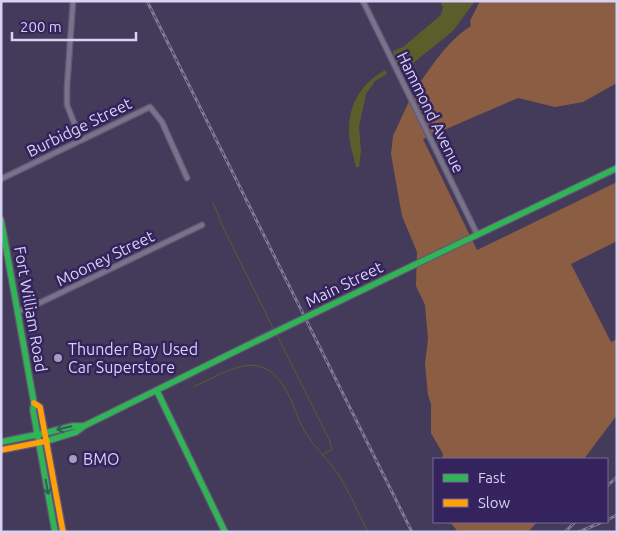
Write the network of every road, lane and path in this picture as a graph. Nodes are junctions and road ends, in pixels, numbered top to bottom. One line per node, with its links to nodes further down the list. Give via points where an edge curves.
1 (73, 1): 3 (street, via 67,105)
2 (363, 1): 9 (street, Hammond Avenue)
3 (81, 140): 5 (street, Burbidge Street, via 150,107 162,122); 6 (street, Burbidge Street)
4 (617, 168): 9 (street, Main Street)
5 (187, 178)
6 (1, 179)
7 (1, 220): 10 (street, Fort William Road)
8 (202, 225): 10 (street, Mooney Street)
9 (477, 234): 11 (street, Main Street, bridge)
10 (18, 311): 12 (street, Fort William Road)
11 (157, 391): 13 (street, Main Street); 22 (street)
12 (34, 403): 14 (street, Fort William Road, via 40,407); 15 (street, Fort William Road, via 32,410)
13 (84, 426): 14 (street, Main Street, one-way to 14); 16 (street, Main Street, via 76,432)
14 (45, 433): 15 (street, Main Street); 16 (street, Fort William Road)
15 (37, 434): 17 (street, Main Street); 18 (street, Fort William Road)
16 (46, 441): 18 (street, Main Street); 21 (street, Fort William Road)
17 (1, 442)
18 (38, 443): 19 (street, Main Street); 20 (street, Fort William Road, one-way to 20)
19 (1, 450)
20 (55, 532)
21 (63, 532)
22 (225, 532)

